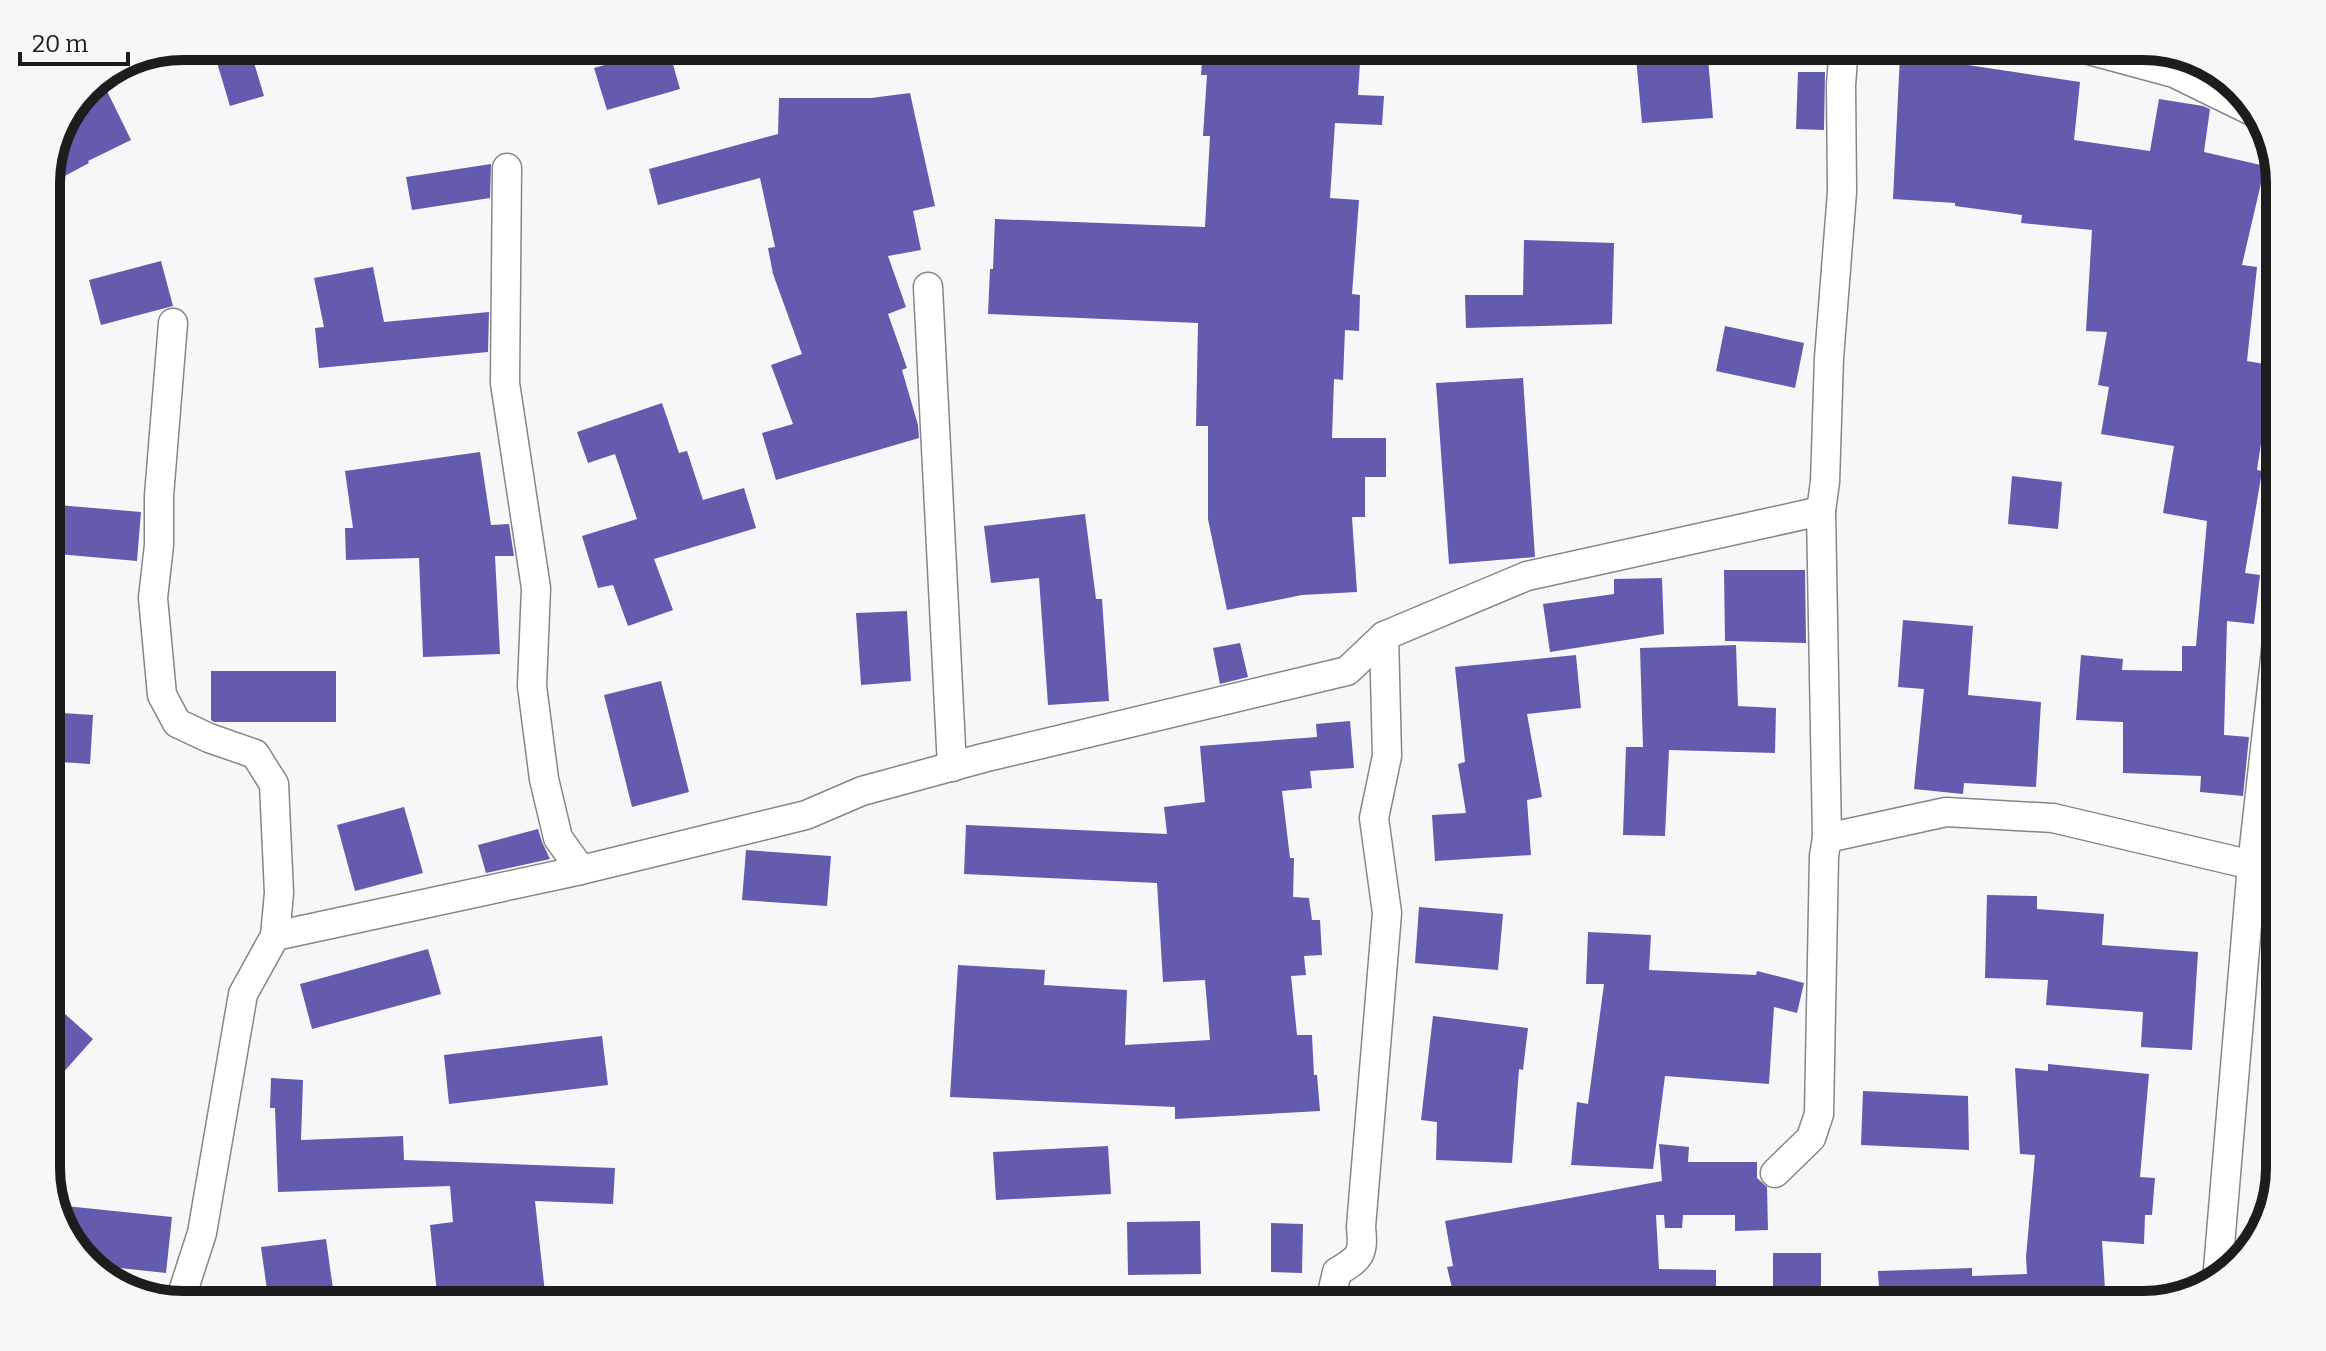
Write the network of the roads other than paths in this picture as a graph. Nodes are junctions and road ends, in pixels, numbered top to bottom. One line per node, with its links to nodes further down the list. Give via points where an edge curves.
1 (1843, 60): 7 (street, via 1842,192)
2 (2126, 60): 3 (street, via 2174,73)
3 (2236, 103)
4 (507, 168): 13 (street, via 505,383 536,588 532,686 558,838)
5 (928, 287): 10 (street)
6 (173, 323): 14 (street, via 153,598 162,695 177,723 255,754 274,784 279,893)
7 (1821, 511): 8 (street, via 1527,576); 11 (street)
8 (1384, 636): 10 (street, via 1347,671); 18 (street, via 1387,756 1374,818 1387,913 1363,1245 1357,1260 1337,1272)
9 (2266, 740): 12 (street)
10 (952, 767): 13 (street, via 862,791 806,815)
11 (1827, 838): 12 (street, via 1946,812 2053,818); 15 (street, via 1819,1114 1811,1138)
12 (2252, 865): 16 (street)
13 (581, 870): 14 (street)
14 (275, 936): 17 (street, via 243,994 202,1233)
15 (1775, 1173)
16 (2218, 1266)
17 (183, 1291)
18 (1333, 1291)

